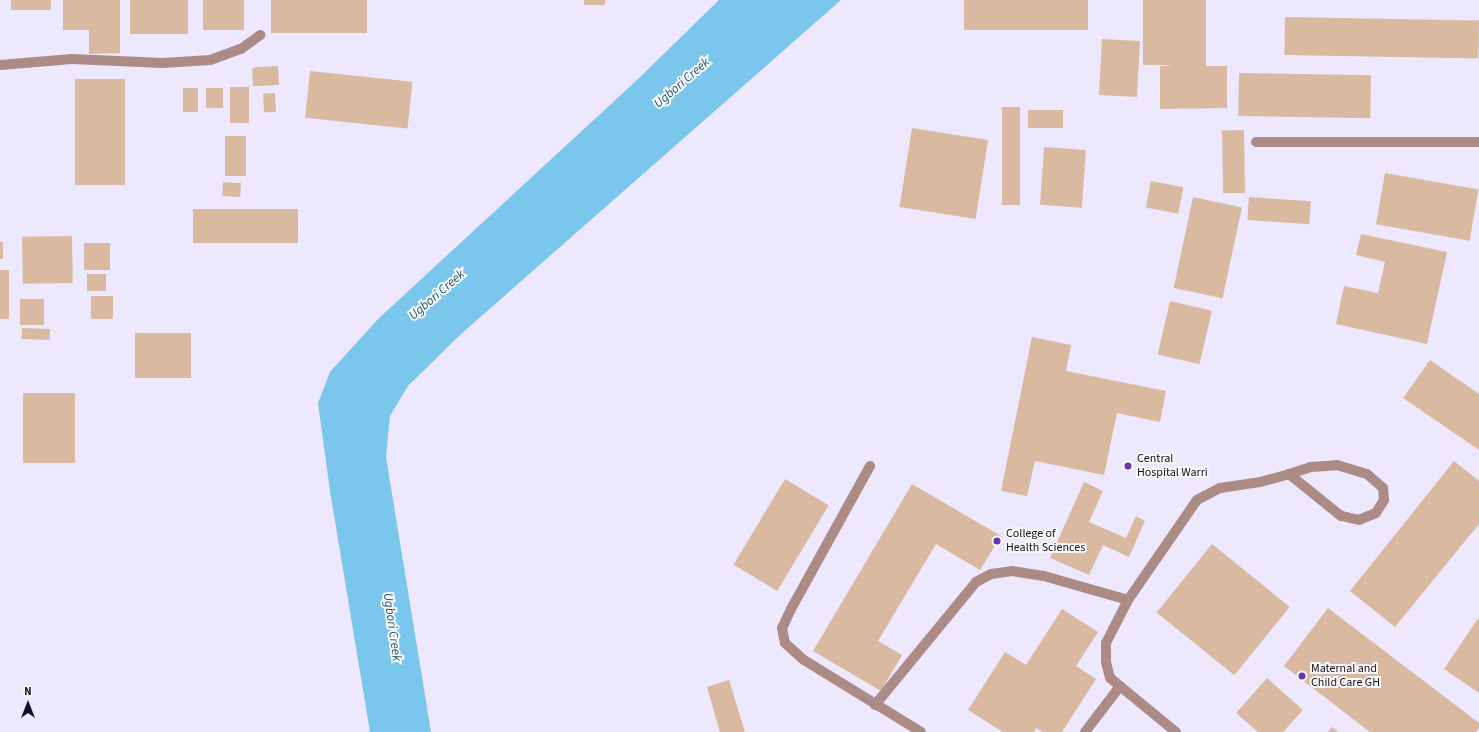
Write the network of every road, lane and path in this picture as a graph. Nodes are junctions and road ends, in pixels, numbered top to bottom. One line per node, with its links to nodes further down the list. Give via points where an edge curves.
1 (260, 35): 2 (street, via 241,49 210,60 163,63 72,59)
2 (0, 65)
3 (1256, 142): 4 (street)
4 (1479, 142)
5 (870, 466): 9 (street, via 782,628 785,643 804,660)
6 (1289, 474): 6 (street, via 1311,467 1337,465 1367,474 1383,488 1384,500 1376,513 1359,520 1341,516); 7 (street, via 1260,482 1220,488 1197,500)
7 (1128, 600): 8 (street, via 1106,643 1106,662 1110,678); 9 (street, via 1044,576 1012,571 991,574 976,582)
8 (1120, 686): 11 (street); 12 (street)
9 (875, 705): 10 (street)
10 (921, 732)
11 (1086, 732)
12 (1176, 732)

